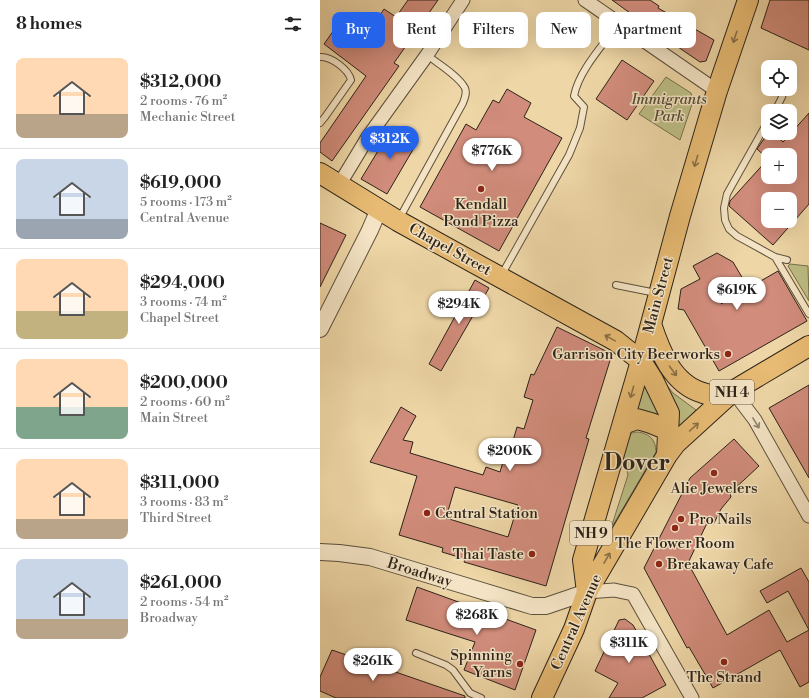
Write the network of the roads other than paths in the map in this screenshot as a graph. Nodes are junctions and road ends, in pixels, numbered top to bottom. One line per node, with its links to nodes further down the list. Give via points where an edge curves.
1 (463, 0): 7 (street)
2 (585, 0): 4 (street)
3 (748, 0): 9 (main road, Main Street, one-way to 9)
4 (603, 12)
5 (600, 48): 18 (lane, via 576,85 574,96 584,107 580,128 569,155)
6 (655, 48): 9 (street)
7 (427, 55): 13 (street, via 368,137); 15 (lane, via 459,80 465,88 466,95)
8 (320, 57): 10 (lane, via 330,59 347,72 351,80)
9 (717, 91): 20 (main road, Main Street, one-way to 20)
10 (320, 122)
11 (761, 133): 16 (lane, via 727,194 725,220 729,229 737,236)
12 (320, 173): 13 (main road, Chapel Street)
13 (339, 185): 14 (main road, Chapel Street)
14 (379, 209): 15 (main road, Chapel Street); 23 (street)
15 (398, 220): 18 (main road, Chapel Street)
16 (775, 257): 17 (lane); 21 (lane)
17 (787, 260)
18 (500, 276): 25 (main road, Chapel Street, one-way to 18, via 616,341)
19 (616, 285): 20 (lane)
20 (659, 294): 22 (main road, Main Street)
21 (809, 314)
22 (651, 324): 25 (main road, Main Street); 26 (main road, one-way to 26, via 664,358 681,381 696,391 713,396)
23 (320, 329)
24 (809, 346): 26 (main road, Central Avenue / NH 4)
25 (641, 361): 27 (main road, Main Street / NH 9, one-way to 27); 28 (main road, Chapel Street, via 669,413)
26 (733, 391): 29 (main road, Central Avenue / NH 4, one-way to 26, via 676,443); 30 (street, one-way to 30, via 755,420)
27 (623, 424): 28 (main road, via 637,420); 32 (main road, Main Street / NH 9, via 583,560)
28 (668, 430): 29 (main road, Chapel Street)
29 (667, 455): 32 (main road, Central Avenue / NH 4, one-way to 29)
30 (809, 516)
31 (320, 552): 32 (street, Broadway, via 370,557 532,606 546,606)
32 (587, 592): 34 (street, via 614,590 633,594); 36 (main road, Central Avenue / NH 9, via 574,629)
33 (416, 653): 35 (lane, via 446,665 453,670 470,693)
34 (688, 696)
35 (481, 698)
36 (542, 698)

